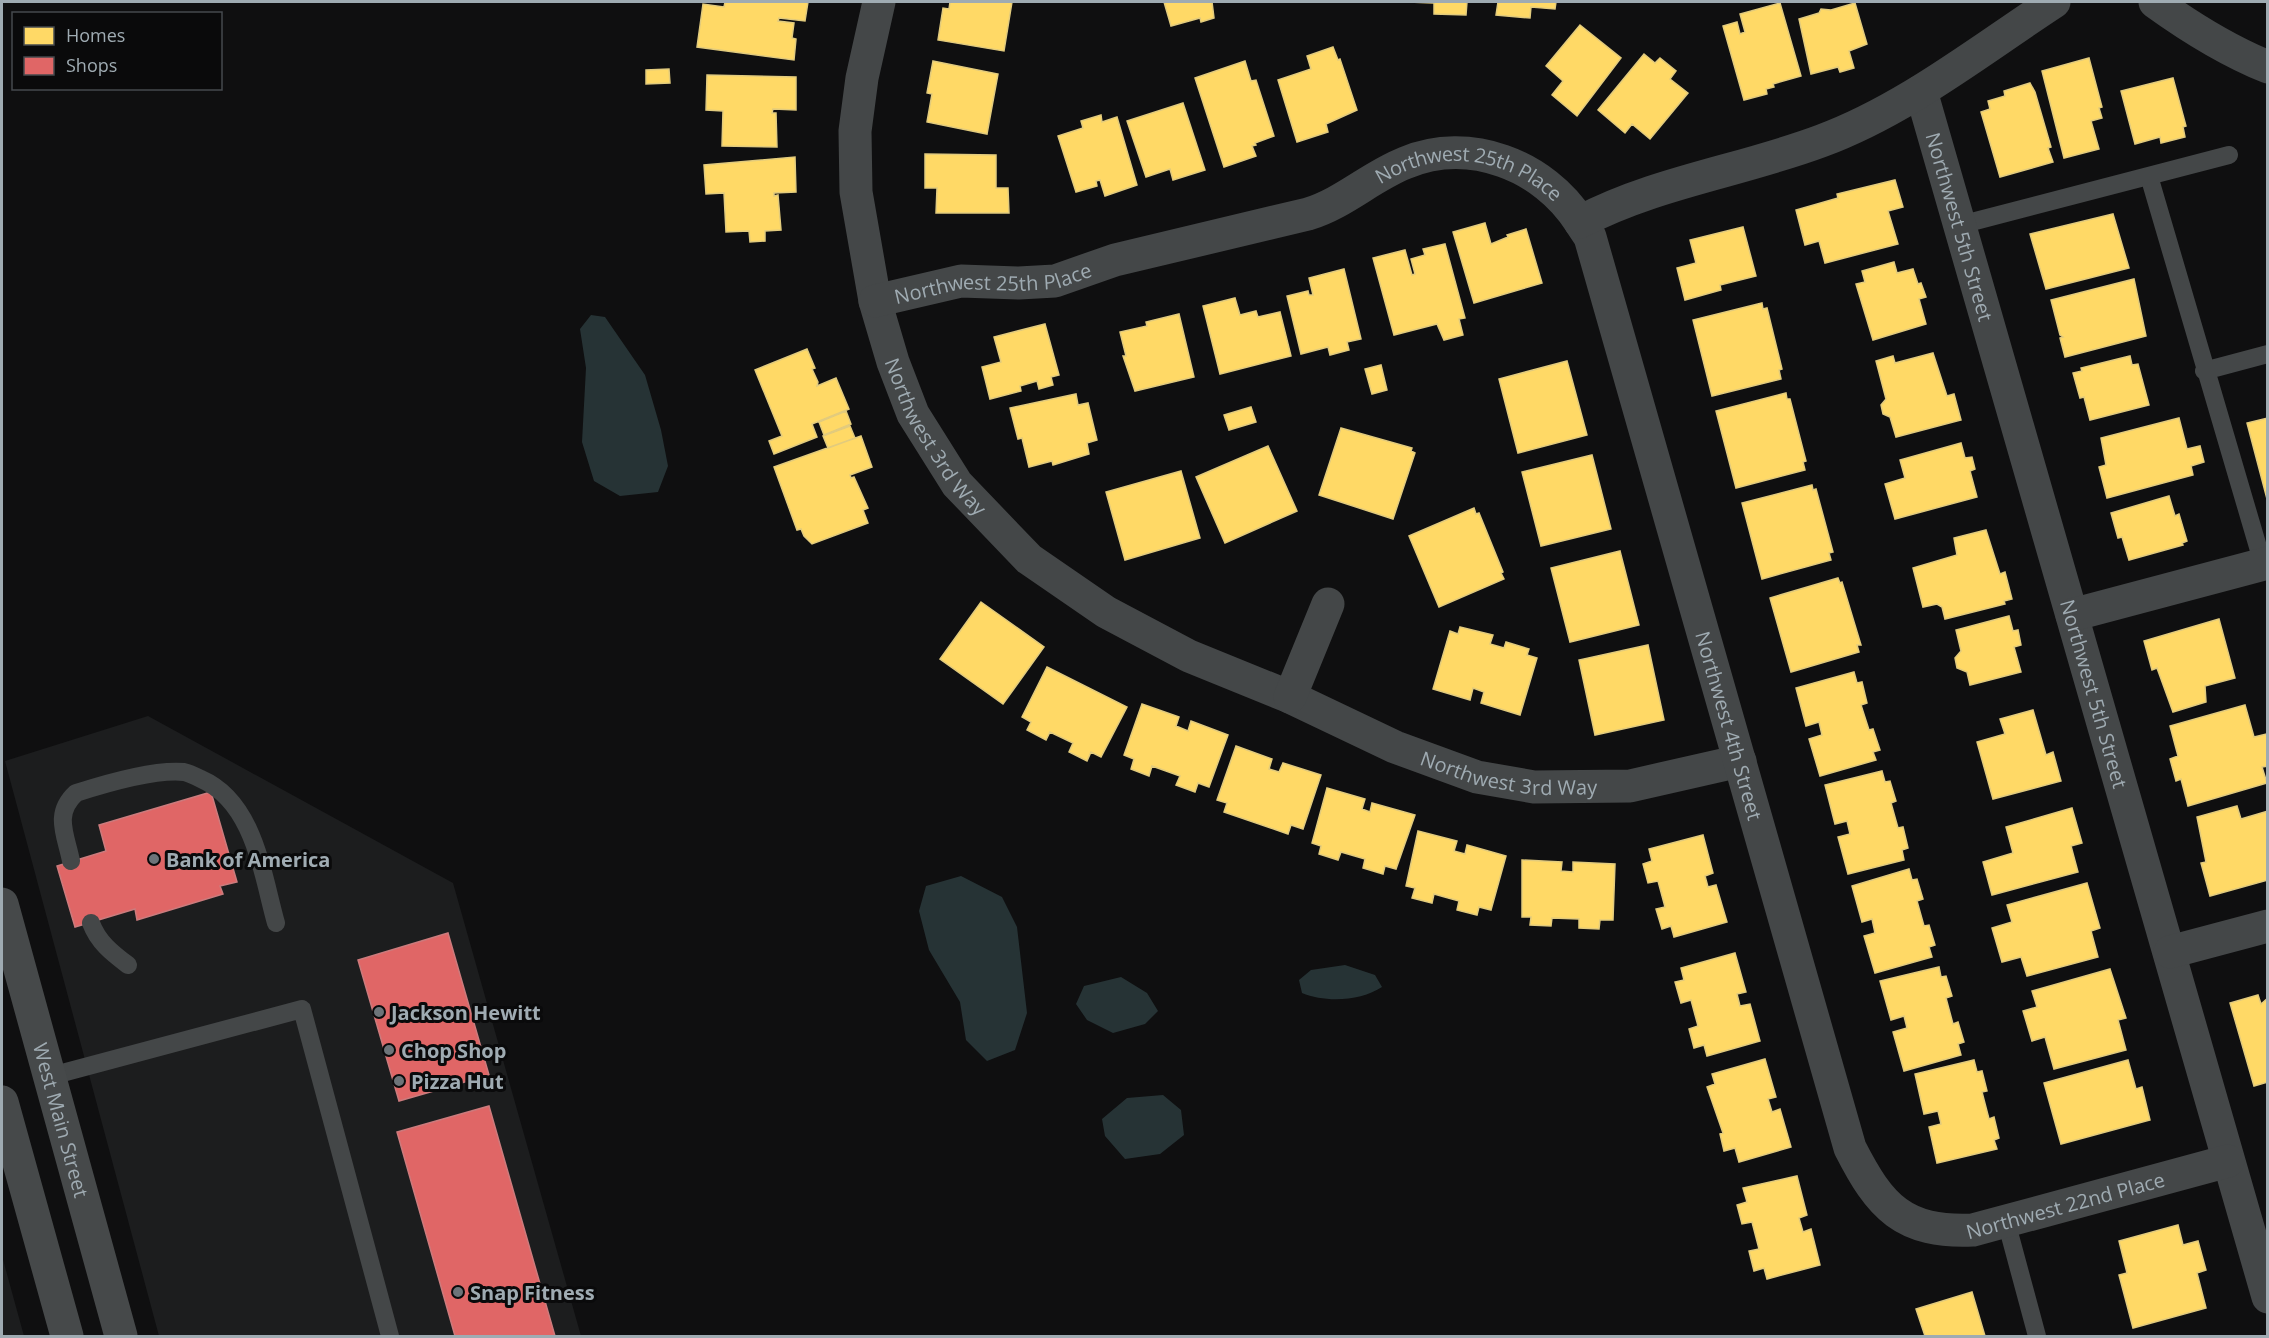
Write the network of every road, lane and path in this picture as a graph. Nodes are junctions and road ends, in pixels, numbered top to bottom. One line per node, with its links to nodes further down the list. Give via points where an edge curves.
1 (879, 2): 10 (street, Northwest 3rd Way, via 855,131 856,192)
2 (2054, 2): 5 (street, Northwest 25th Place)
3 (2155, 2): 4 (street, via 2234,54)
4 (2268, 67)
5 (1921, 91): 8 (street, Northwest 25th Place, via 1870,120 1821,141 1643,194); 9 (street, Northwest 5th Street)
6 (2229, 155): 7 (lane)
7 (2149, 176): 9 (lane); 12 (lane)
8 (1580, 222): 10 (street, Northwest 25th Place, via 1567,201 1524,170 1476,153 1431,154 1376,177 1330,208 1115,260 1054,281 961,281); 17 (street, Northwest 4th Street, via 1590,237)
9 (1960, 225): 15 (street, Northwest 5th Street)
10 (875, 301): 16 (street, Northwest 3rd Way, via 913,414 957,484 1029,559 1106,612 1189,656)
11 (2268, 354): 12 (lane)
12 (2204, 370): 13 (lane)
13 (2265, 563): 15 (street)
14 (1328, 604): 16 (street)
15 (2072, 615): 23 (street, Northwest 5th Street)
16 (1290, 697): 17 (street, Northwest 3rd Way, via 1395,747 1477,777 1534,787 1630,786)
17 (1740, 761): 28 (street, Northwest 4th Street, via 1850,1148 1880,1199)
18 (71, 861): 21 (lane, via 61,816 65,803 76,793 162,773 185,772 212,783 233,800 246,825)
19 (2, 904): 25 (highway, West Main Street)
20 (91, 923): 24 (lane, via 110,952)
21 (276, 924)
22 (2268, 926): 23 (street)
23 (2170, 952): 27 (street, Northwest 5th Street)
24 (128, 965)
25 (51, 1076): 32 (highway, West Main Street); 33 (lane, via 302,1009)
26 (2, 1102): 31 (highway)
27 (2228, 1161): 29 (street, Northwest 22nd Place); 30 (street, Northwest 5th Street)
28 (1903, 1217): 29 (street, Northwest 22nd Place, via 1924,1227 1949,1231 1973,1230)
29 (2006, 1221): 34 (lane)
30 (2268, 1297)
31 (67, 1336)
32 (122, 1336)
33 (390, 1336)
34 (2037, 1336)

